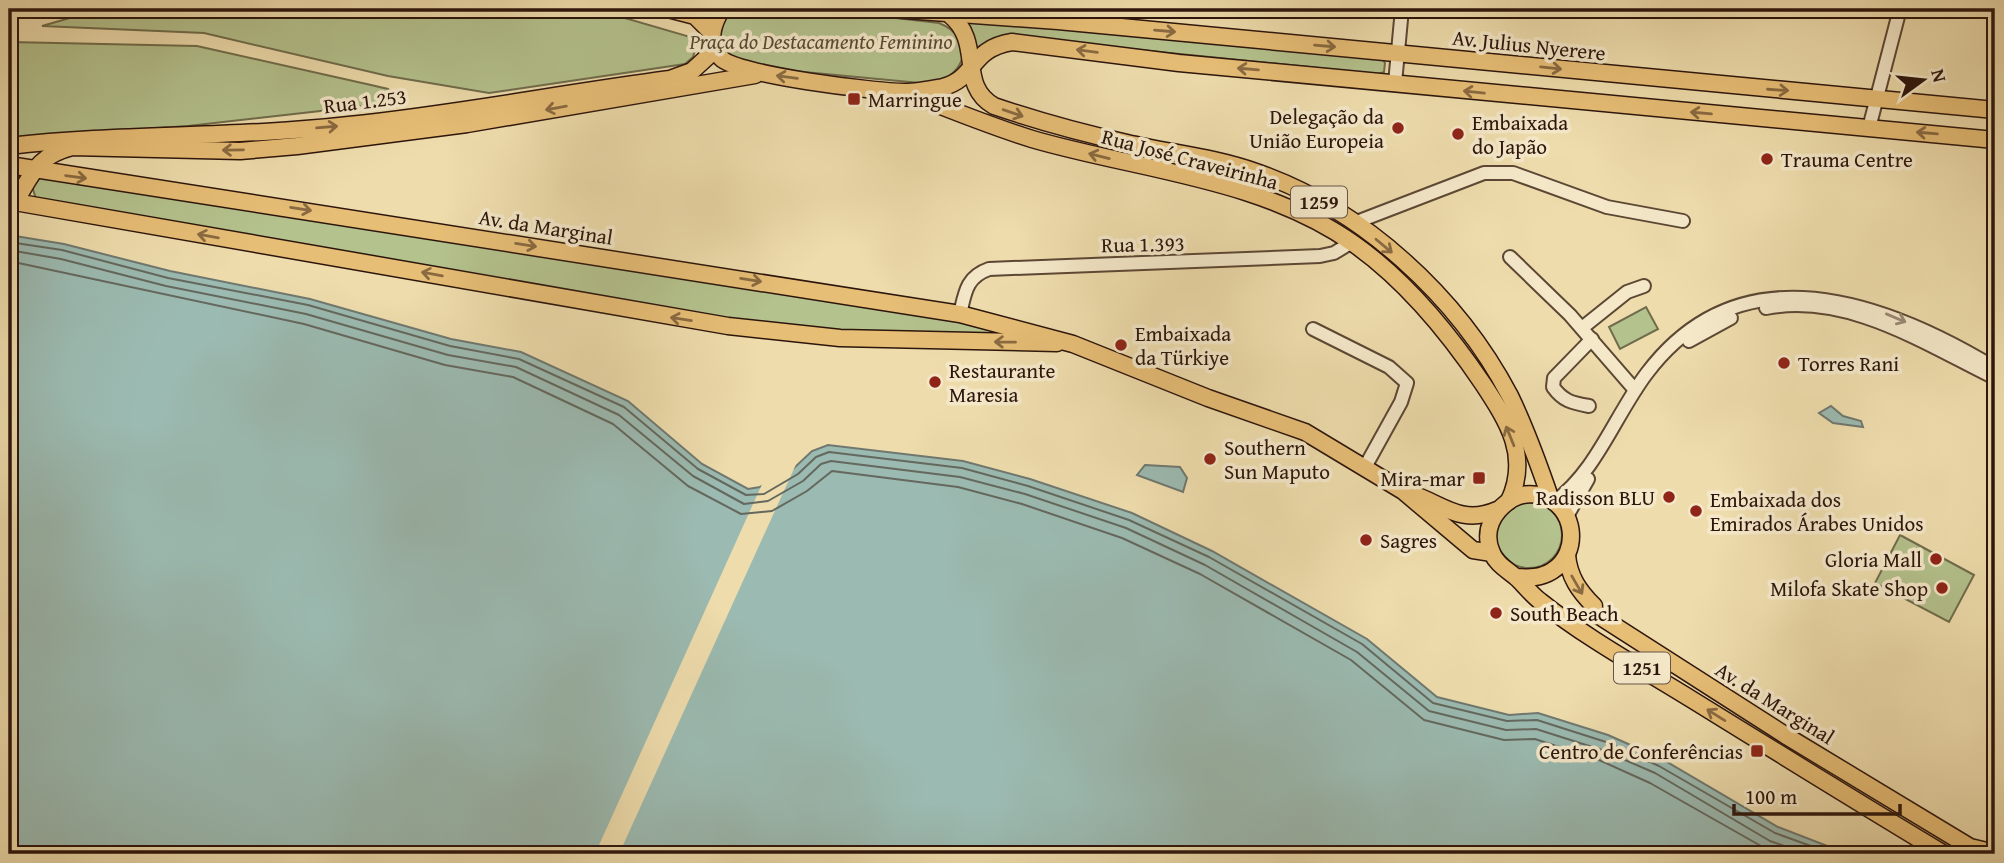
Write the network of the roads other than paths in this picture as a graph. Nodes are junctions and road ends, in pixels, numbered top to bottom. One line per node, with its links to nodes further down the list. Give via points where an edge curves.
1 (668, 9): 8 (main road, via 695,16)
2 (722, 9): 8 (main road)
3 (891, 9): 7 (main road, Av. Julius Nyerere)
4 (1402, 9): 10 (street)
5 (1878, 9): 6 (street)
6 (1900, 11): 15 (street)
7 (950, 15): 10 (main road, Av. Julius Nyerere, one-way to 10); 11 (main road, via 967,33)
8 (711, 32): 9 (main road)
9 (716, 49): 12 (main road, via 729,64); 19 (main road, Rua 1.253, one-way to 9, via 228,136 348,125 670,79 692,71)
10 (1399, 53): 13 (street); 15 (main road, Av. Julius Nyerere, one-way to 15)
11 (972, 67): 13 (main road, one-way to 11, via 1012,42 996,44); 14 (main road, via 950,84); 24 (main road, Rua José Craveirinha / 1259, one-way to 24, via 974,85 982,99 994,106 1127,144 1207,158 1258,173)
12 (761, 74): 14 (main road, one-way to 12); 21 (main road, one-way to 21, via 467,124 297,146 240,151 72,148 47,156)
13 (1395, 83): 17 (main road, one-way to 13)
14 (906, 92): 25 (main road, Rua José Craveirinha, one-way to 14, via 1251,193 1031,138)
15 (1876, 97): 16 (main road, Av. Julius Nyerere); 17 (street)
16 (1995, 110)
17 (1869, 128): 18 (main road, one-way to 17)
18 (1995, 140)
19 (9, 146)
20 (9, 165): 21 (main road, Av. da Marginal / 1251)
21 (33, 170): 22 (main road); 28 (main road, Av. da Marginal / 1251, one-way to 28)
22 (12, 202): 32 (main road, Av. da Marginal / 1251, one-way to 22, via 839,338 728,326)
23 (1683, 221): 24 (street, via 1607,207 1498,171)
24 (1354, 223): 39 (main road, Rua José Craveirinha / 1259, one-way to 39, via 1409,267 1480,348 1509,395)
25 (1352, 242): 28 (street, Rua 1.393, via 1320,256 1000,267 978,273 968,282); 40 (main road, Rua José Craveirinha, one-way to 25, via 1519,474 1519,460 1499,409 1441,327)
26 (1510, 257): 29 (street)
27 (1644, 286): 29 (street, via 1627,292)
28 (960, 314): 32 (main road, Av. da Marginal / 1251)
29 (1582, 328): 31 (street)
30 (1313, 329): 37 (street, via 1389,367 1407,383)
31 (1592, 339): 35 (street); 36 (street, via 1560,371 1553,387 1560,398)
32 (1073, 344): 37 (main road, Av. da Marginal / 1251, via 1305,432)
33 (1995, 368): 35 (street, one-way to 33, via 1667,350 1707,321 1747,304 1793,297 1842,300 1881,312 1940,337)
34 (1995, 378): 41 (street, via 1908,335 1839,309 1794,306 1748,312 1689,341 1671,357 1640,397)
35 (1635, 390): 39 (street, via 1577,481)
36 (1589, 406)
37 (1365, 467): 38 (main road, Av. da Marginal / 1251)
38 (1403, 491): 40 (main road, via 1451,513 1479,516); 42 (main road, Av. da Marginal / 1251, via 1474,550)
39 (1553, 501): 40 (main road, via 1530,494); 41 (main road)
40 (1503, 505): 42 (main road, via 1488,531)
41 (1567, 516): 43 (main road, Av. da Marginal / 1251, via 1572,535)
42 (1492, 553): 44 (main road, Av. da Marginal / 1251)
43 (1567, 555): 44 (main road, via 1540,577); 45 (main road, Av. da Marginal / 1251, one-way to 45, via 1569,571 1593,612 1970,847)
44 (1516, 577): 46 (main road, Av. da Marginal / 1251, one-way to 44, via 1564,619)
45 (1995, 853)
46 (1944, 854)

